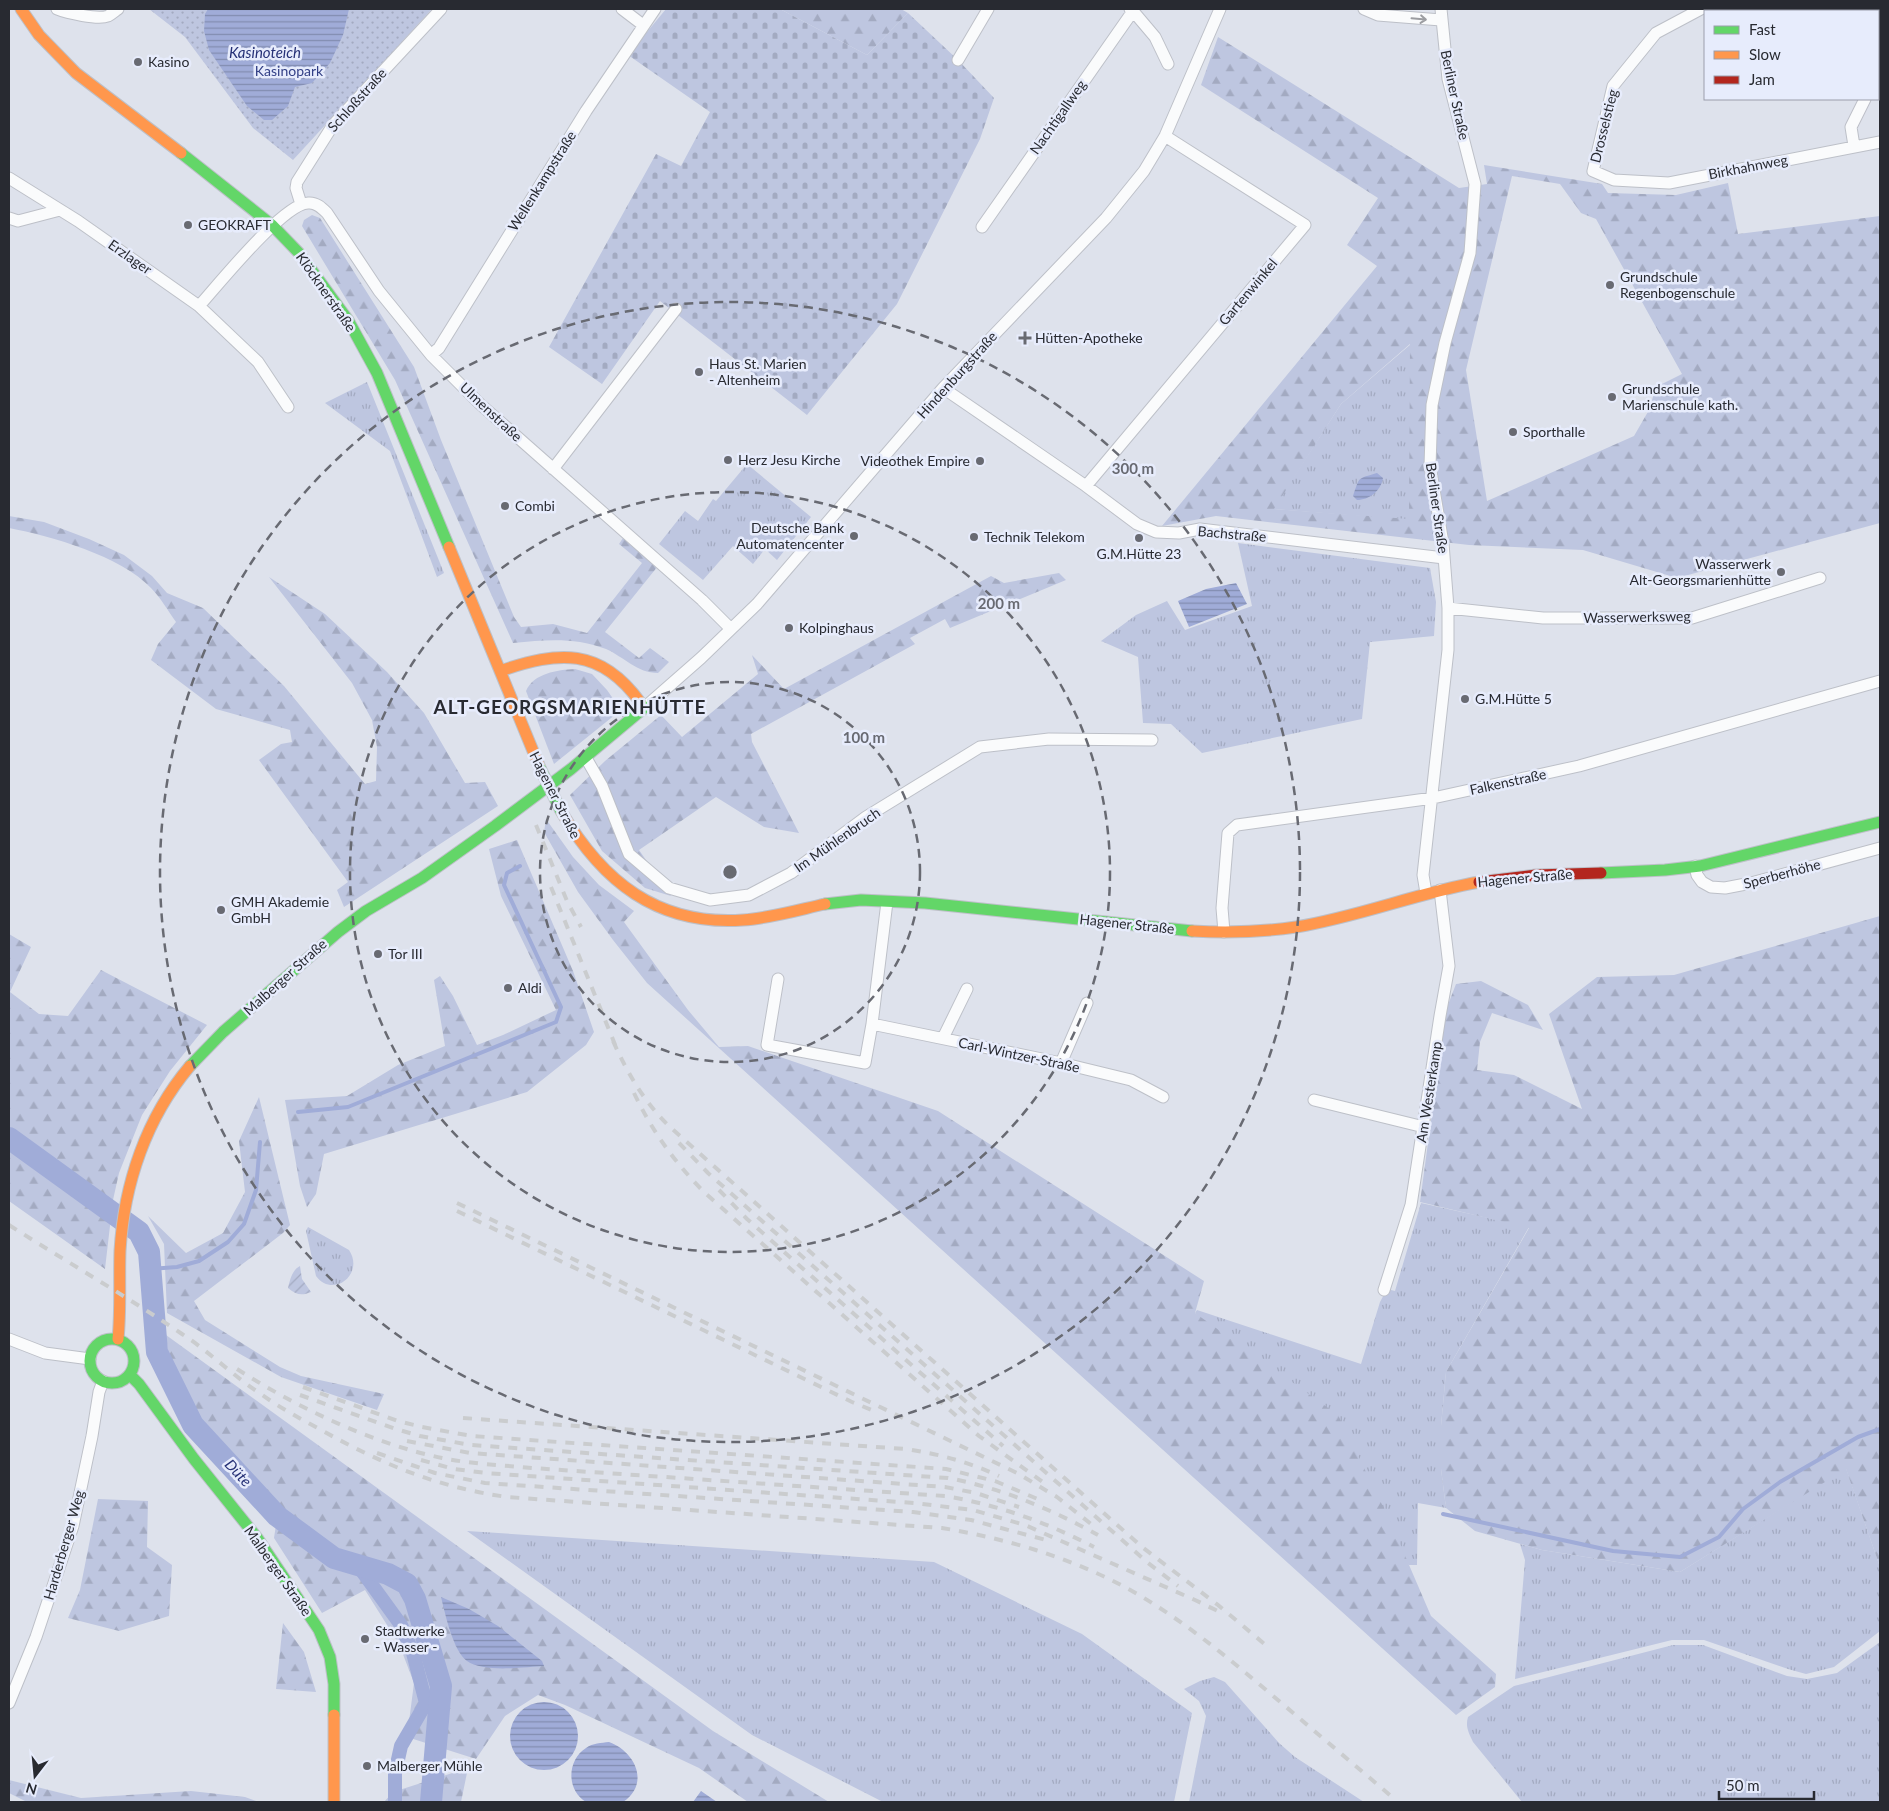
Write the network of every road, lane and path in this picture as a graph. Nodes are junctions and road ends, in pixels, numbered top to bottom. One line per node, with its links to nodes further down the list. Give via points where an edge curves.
1 (21, 9): 25 (main road, Klöcknerstraße, via 39,35 76,73)
2 (57, 9): 3 (street, via 102,17)
3 (118, 9)
4 (441, 9): 22 (street, Schloßstraße, via 333,125 297,182)
5 (622, 9): 13 (street)
6 (655, 9): 13 (street, Wellenkampstraße)
7 (988, 9): 14 (street)
8 (1220, 9): 17 (street, Hindenburgstraße)
9 (1364, 9): 12 (street, one-way to 12, via 1378,15)
10 (1701, 9): 21 (street, Drosselstieg, via 1656,33 1613,86 1593,171)
11 (1132, 10): 15 (street, via 1155,37); 26 (street, Nachtigallweg)
12 (1441, 15): 34 (street, Berliner Straße, via 1448,79 1475,184 1470,253 1432,405 1430,466)
13 (643, 25): 29 (street, Wellenkampstraße, via 439,348)
14 (958, 60)
15 (1168, 64)
16 (1864, 100): 19 (street, via 1851,127)
17 (1166, 136): 30 (street, Hindenburgstraße, via 1144,171 1106,218); 33 (street, Gartenwinkel, via 1305,225)
18 (1880, 142): 19 (street, Birkhahnweg)
19 (1854, 146): 21 (street, Birkhahnweg, via 1669,183)
20 (9, 178): 23 (street, Erzlager)
21 (1614, 180)
22 (301, 204): 25 (street); 29 (street, Ulmenstraße, via 315,204 327,213 379,291)
23 (60, 210): 24 (street, via 18,221); 27 (street, Erzlager)
24 (9, 218)
25 (272, 225): 27 (street); 38 (main road, Klöcknerstraße, via 299,253 348,320 377,373)
26 (982, 227)
27 (199, 306): 31 (street, Erzlager, via 258,362)
28 (676, 309): 32 (street)
29 (431, 355): 32 (street, Ulmenstraße)
30 (943, 388): 33 (street, Bachstraße); 37 (street, Hindenburgstraße, via 785,574)
31 (288, 407)
32 (553, 469): 37 (street, Ulmenstraße)
33 (1086, 486): 34 (street, Bachstraße, via 1137,524 1156,532 1179,533 1200,529)
34 (1444, 558): 36 (street, Berliner Straße)
35 (1820, 578): 36 (street, Wasserwerksweg, via 1692,618 1543,618)
36 (1448, 608): 43 (street, Berliner Straße, via 1448,650)
37 (731, 629): 40 (street, Hindenburgstraße)
38 (500, 671): 40 (main road, via 561,655 578,658 622,680); 49 (main road, Hagener Straße, bridge, via 560,811 581,846 629,891 675,912 722,920 770,917 837,901)
39 (1880, 681): 43 (street, Falkenstraße, via 1579,766)
40 (644, 708): 42 (main road, Malberger Straße)
41 (1152, 740): 42 (street, Im Mühlenbruch, via 1049,738 980,747 866,817 791,873 749,894 710,900 669,888 629,854 602,786)
42 (586, 758): 62 (main road, Malberger Straße, via 444,862 399,893 367,910 321,944 196,1059 172,1089 153,1121 133,1172 125,1205)
43 (1433, 798): 48 (street, Berliner Straße, via 1423,875); 50 (street, Falkenstraße, via 1237,825 1228,833 1222,908)
44 (1880, 822): 46 (main road, Hagener Straße)
45 (1880, 848): 46 (street, Sperberhöhe, via 1725,888 1711,887 1702,882)
46 (1695, 866): 47 (main road, Hagener Straße, via 1487,880)
47 (1440, 890): 48 (main road, Hagener Straße); 59 (street, Am Westerkamp, via 1450,966)
48 (1426, 893): 50 (main road, Hagener Straße, via 1297,926)
49 (887, 902): 50 (main road, Hagener Straße); 54 (street)
50 (1224, 932)
51 (778, 980): 54 (street, via 767,1045 865,1063)
52 (966, 989): 55 (street)
53 (1087, 1003): 56 (street)
54 (872, 1024): 55 (street, Carl-Wintzer-Straße)
55 (943, 1038): 56 (street, Carl-Wintzer-Straße)
56 (1061, 1063): 57 (street, Carl-Wintzer-Straße, via 1131,1080)
57 (1163, 1097)
58 (1314, 1100): 59 (street)
59 (1424, 1127): 60 (street, Am Westerkamp, via 1411,1205)
60 (1384, 1290)
61 (9, 1339): 63 (street, via 45,1353)
62 (118, 1339): 63 (main road, via 103,1340 97,1344); 64 (main road, via 134,1354)
63 (90, 1359): 65 (main road, via 93,1371)
64 (130, 1375): 65 (main road, via 117,1383); 67 (main road, Malberger Straße, via 258,1539 319,1630 330,1658 334,1684)
65 (103, 1381): 66 (street, Harderberger Weg, via 73,1526 36,1638)
66 (9, 1703)
67 (334, 1802)

